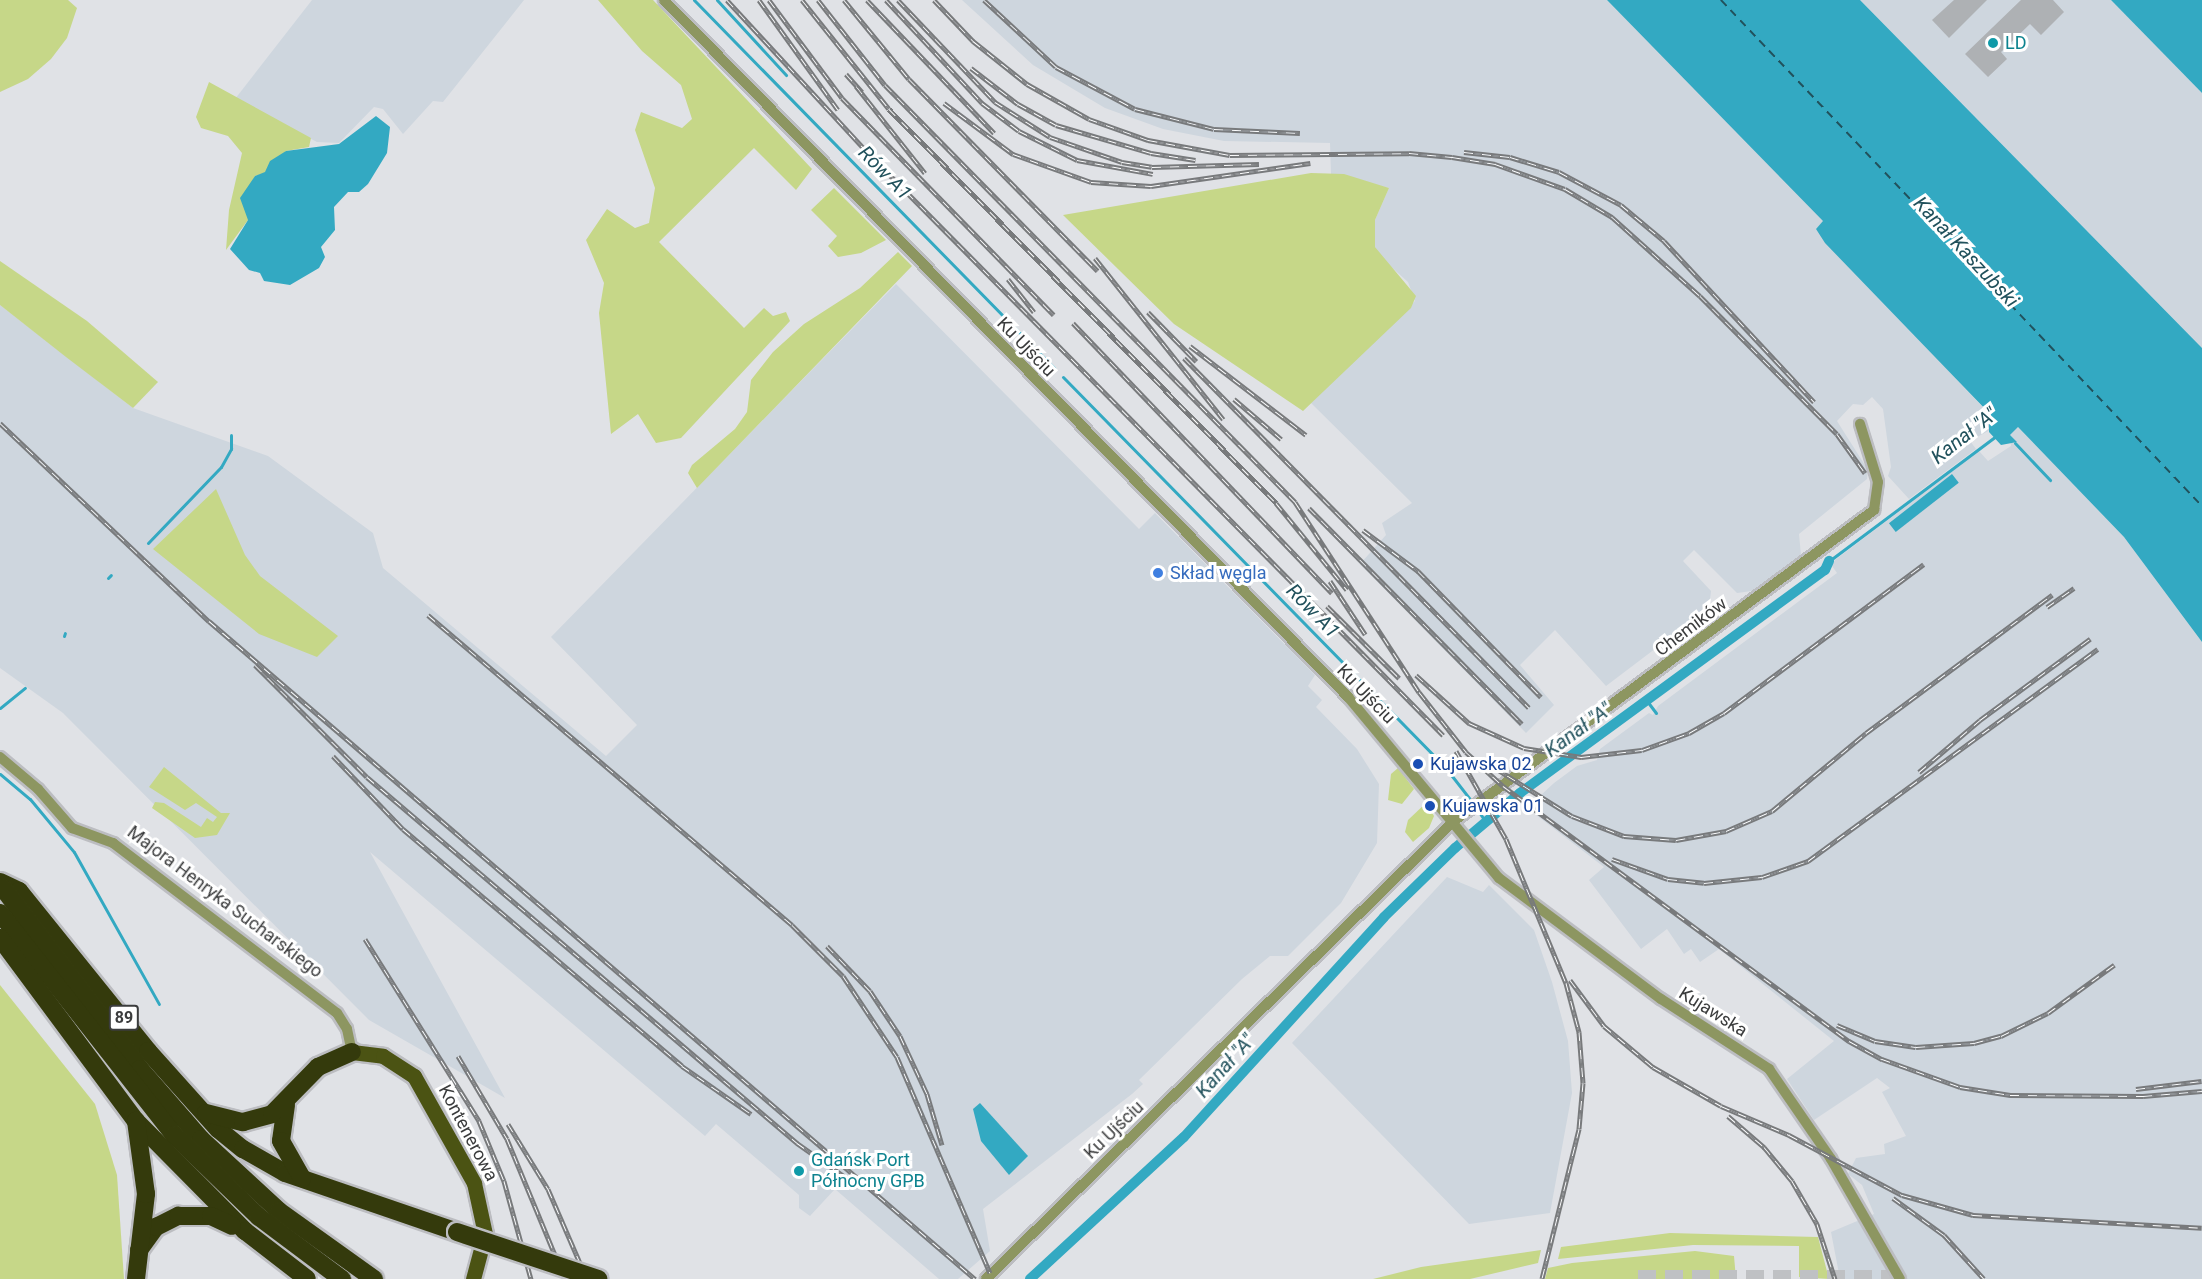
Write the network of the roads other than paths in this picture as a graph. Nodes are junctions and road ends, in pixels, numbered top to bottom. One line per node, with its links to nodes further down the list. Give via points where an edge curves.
1 (664, 0): 4 (street, Ku Ujściu, via 1348,697)
2 (1860, 424): 4 (street, Chemików, via 1878,482 1874,510)
3 (0, 757): 8 (street, Majora Henryka Sucharskiego, via 38,789 72,828 94,840 113,843 337,1012 347,1029)
4 (1454, 821): 21 (street, Ku Ujściu); 22 (street, Kujawska, via 1510,888 1661,999 1769,1069 1831,1159)
5 (0, 884): 10 (highway, 89, via 19,891); 18 (highway, via 140,1069 201,1139 279,1211)
6 (0, 913): 17 (highway, via 174,1135 259,1217)
7 (0, 938): 11 (highway)
8 (352, 1052): 9 (highway, via 318,1067); 19 (main road, Kontenerowa, via 383,1056 414,1076 469,1173 479,1194 484,1227)
9 (286, 1105): 10 (highway, via 272,1114 243,1122 219,1119); 12 (highway, via 282,1141)
10 (201, 1111): 12 (highway, 89, via 243,1149)
11 (136, 1121): 13 (highway); 14 (highway, via 146,1173)
12 (302, 1178): 20 (highway, 89, bridge)
13 (244, 1232): 14 (highway, via 211,1216 178,1216 156,1227); 16 (highway)
14 (138, 1251): 15 (highway)
15 (136, 1279)
16 (306, 1279)
17 (342, 1279)
18 (374, 1279)
19 (473, 1279)
20 (598, 1279)
21 (986, 1279)
22 (1900, 1279)

